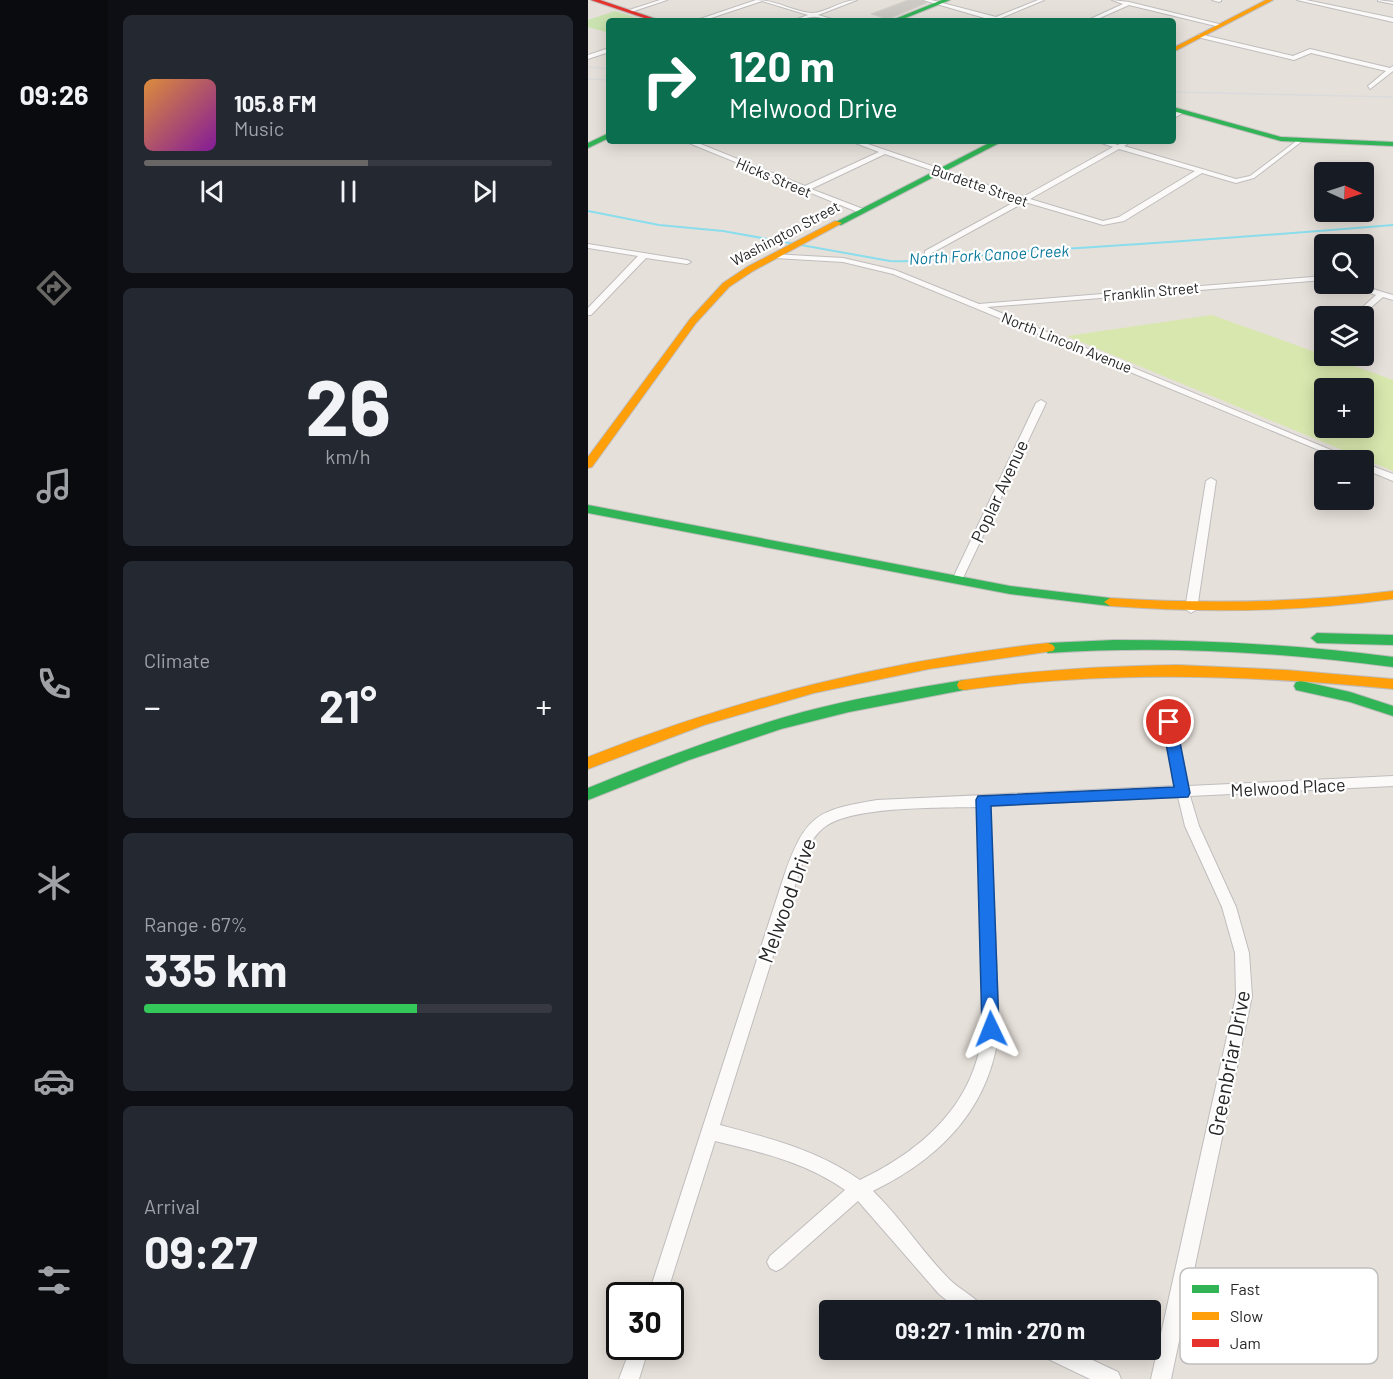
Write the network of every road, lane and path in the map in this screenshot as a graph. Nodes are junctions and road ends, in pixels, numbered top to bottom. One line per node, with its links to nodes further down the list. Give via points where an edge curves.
1 (594, 0): 14 (main road)
2 (665, 0): 14 (street)
3 (762, 0): 15 (street); 17 (street)
4 (855, 0): 15 (street)
5 (1042, 0): 22 (street)
6 (1114, 0): 12 (street)
7 (1136, 0): 12 (street)
8 (1270, 0): 25 (main road)
9 (1299, 0): 24 (street)
10 (1380, 0): 13 (street)
11 (937, 1): 20 (main road); 21 (street)
12 (1129, 3): 23 (street); 25 (street)
13 (1393, 3)
14 (629, 11): 16 (main road)
15 (813, 15): 18 (street); 19 (street)
16 (650, 18)
17 (706, 18)
18 (804, 18)
19 (824, 18)
20 (900, 18)
21 (988, 18)
22 (999, 18)
23 (1098, 18)
24 (1393, 20)
25 (1220, 26): 26 (main road)
26 (1199, 36): 27 (main road); 30 (street, via 1294,58 1310,51)
27 (1176, 48)
28 (606, 51): 29 (street)
29 (588, 57)
30 (1392, 69): 31 (street)
31 (1370, 87)
32 (1176, 113): 34 (main road)
33 (606, 137): 41 (main road)
34 (1299, 141): 40 (main road); 45 (street, via 1241,181)
35 (694, 144): 46 (street, Hicks Street)
36 (862, 144): 43 (street, Burdette Street)
37 (993, 144): 44 (main road, Washington Street)
38 (1108, 144): 42 (street)
39 (1124, 144): 42 (street)
40 (1393, 144)
41 (588, 146)
42 (1118, 147): 45 (street); 47 (street)
43 (885, 152): 44 (street, Burdette Street); 46 (street)
44 (941, 172): 47 (street, Burdette Street); 48 (main road, Washington Street)
45 (1199, 172): 47 (street, Burdette Street, via 1122,219 1108,223)
46 (804, 189): 48 (street, Hicks Street)
47 (1025, 200): 51 (street)
48 (860, 212): 50 (main road, Washington Street)
49 (588, 246): 52 (street)
50 (780, 253): 54 (street, North Lincoln Avenue, via 843,260); 65 (main road, Washington Street, via 718,292 684,332)
51 (928, 253)
52 (644, 255): 53 (street); 62 (street)
53 (687, 262)
54 (895, 272): 55 (street); 60 (street, North Lincoln Avenue)
55 (885, 275)
56 (1314, 279): 60 (street, Franklin Street)
57 (1374, 292): 58 (street)
58 (1382, 294): 59 (street); 61 (street)
59 (1393, 298)
60 (978, 306): 64 (street, North Lincoln Avenue)
61 (1368, 306)
62 (588, 313)
63 (1041, 403): 70 (street, Poplar Avenue)
64 (1326, 450)
65 (588, 465)
66 (1374, 470): 67 (street)
67 (1393, 478)
68 (1211, 481): 72 (street)
69 (588, 509): 70 (main road)
70 (957, 580): 72 (main road, via 1074,600)
71 (1393, 595): 72 (main road, via 1281,607)
72 (1191, 609)
73 (1393, 640): 74 (main road, via 1204,637)
74 (1062, 646): 75 (main road, via 1146,644 1281,650); 80 (main road, via 924,664 825,685 686,724)
75 (1393, 662)
76 (1181, 670): 77 (main road, via 1304,675); 78 (main road, via 1258,677); 83 (main road, via 1026,676 891,696 740,737)
77 (1393, 684)
78 (1393, 711)
79 (1169, 719): 82 (street, Greenbriar Drive)
80 (588, 763)
81 (1393, 781): 82 (street, Melwood Place)
82 (1183, 793): 84 (street, Melwood Drive); 88 (street, Greenbriar Drive, via 1198,842 1235,924 1244,984 1238,1028)
83 (588, 794)
84 (984, 800): 85 (street, Melwood Drive, via 845,810 821,820 812,829 800,851); 86 (street, via 991,1029 984,1068 967,1104 940,1136 896,1171)
85 (709, 1131): 86 (street, via 810,1160); 89 (street, Melwood Drive)
86 (859, 1189): 87 (street); 91 (street, via 934,1278)
87 (776, 1262)
88 (1185, 1268)
89 (661, 1282)
90 (1180, 1292): 96 (street, Greenbriar Drive)
91 (961, 1300)
92 (636, 1360): 94 (street)
93 (1072, 1360): 95 (street)
94 (629, 1379)
95 (1111, 1379)
96 (1161, 1379)

